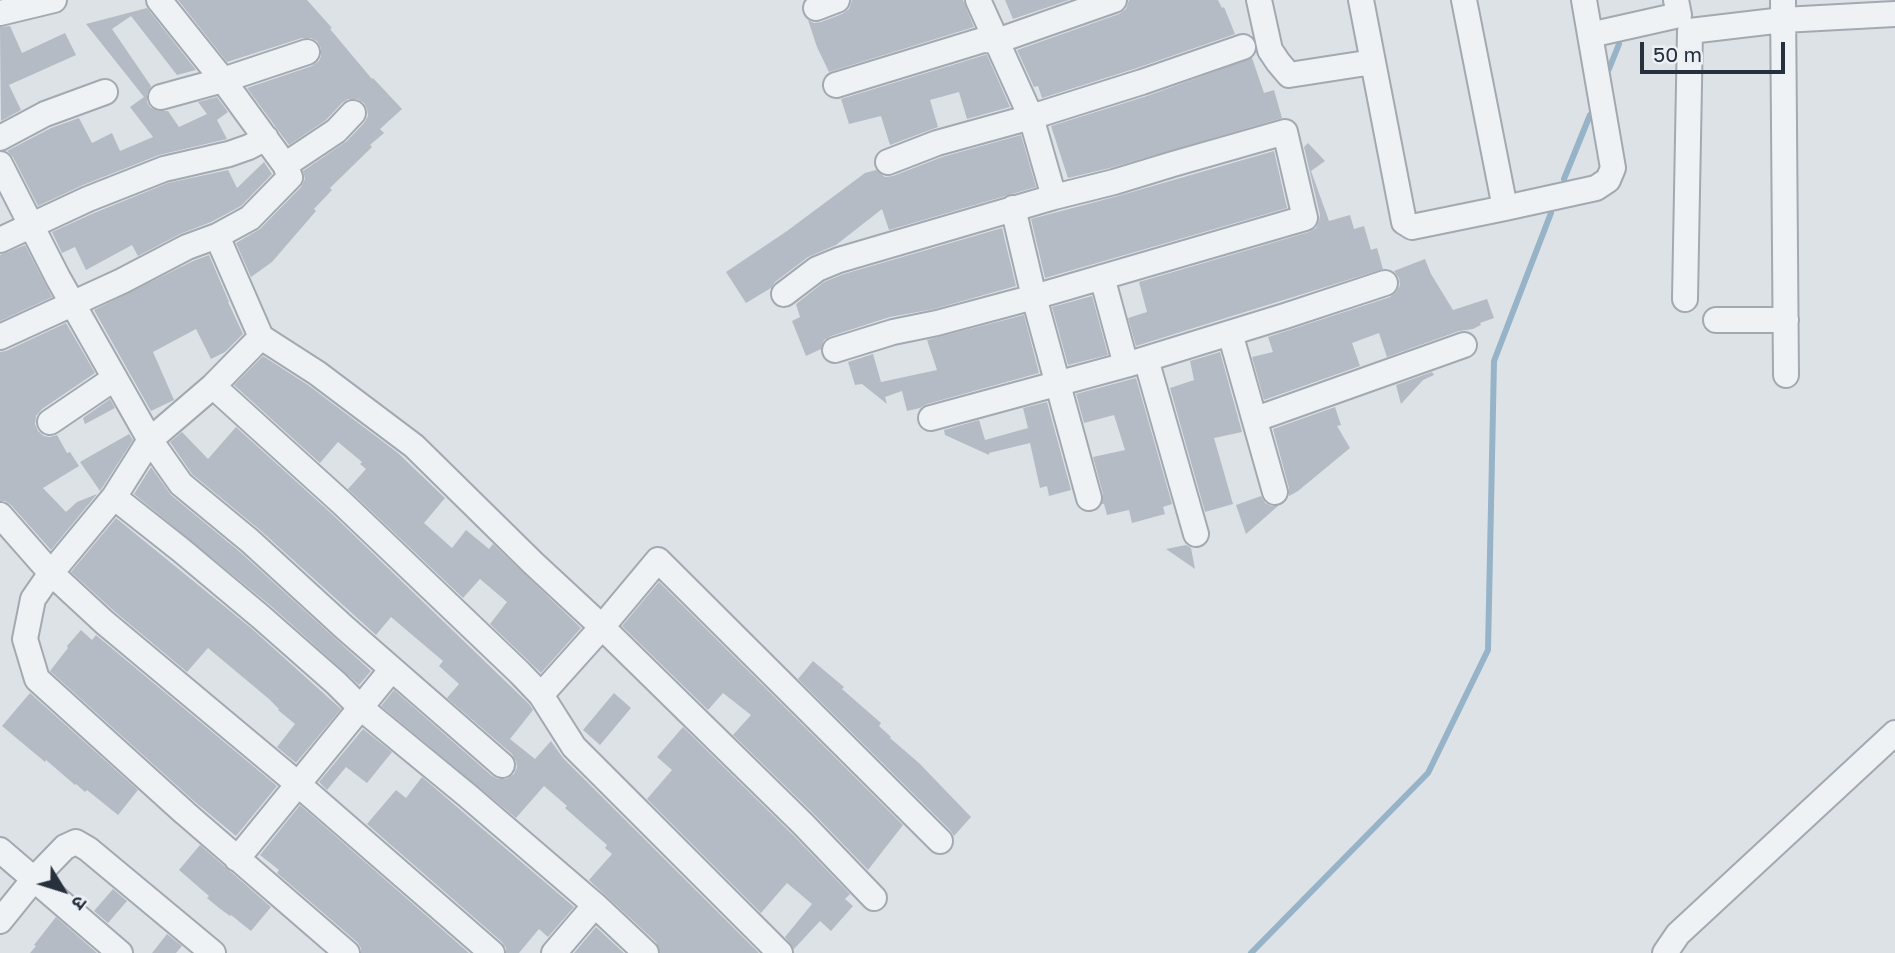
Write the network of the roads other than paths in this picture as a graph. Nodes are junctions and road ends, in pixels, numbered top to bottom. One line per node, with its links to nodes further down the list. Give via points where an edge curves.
1 (54, 0): 11 (street)
2 (159, 0): 18 (street)
3 (978, 0): 14 (street)
4 (1114, 0): 14 (street)
5 (1259, 0): 17 (street, via 1270,50 1289,75)
6 (1361, 0): 17 (street)
7 (1464, 0): 31 (street)
8 (1584, 0): 13 (street)
9 (1676, 0): 13 (street, via 1679,15)
10 (1783, 10): 12 (street); 39 (street, via 1690,31); 42 (street)
11 (0, 13)
12 (1895, 14)
13 (1590, 35): 31 (street, via 1613,168 1608,180 1596,188)
14 (996, 41): 19 (street, via 983,40); 23 (street)
15 (1243, 47): 23 (street)
16 (307, 52): 18 (street)
17 (1373, 62): 31 (street, via 1404,222 1421,226)
18 (223, 80): 21 (street); 25 (street)
19 (836, 85)
20 (105, 92): 24 (street, via 45,114)
21 (161, 97)
22 (353, 113): 28 (street, via 336,131)
23 (1031, 117): 26 (street); 29 (street)
24 (0, 138)
25 (266, 138): 28 (street); 32 (street, via 229,154 164,169)
26 (888, 162)
27 (0, 164): 32 (street)
28 (285, 165): 33 (street, via 290,177 250,218)
29 (1054, 197): 30 (street); 35 (street, via 1285,132 1305,218)
30 (1013, 208): 37 (street, via 839,260 817,269); 38 (street)
31 (1505, 208)
32 (31, 224): 34 (street); 40 (street)
33 (217, 236): 40 (street); 45 (street)
34 (0, 240)
35 (1102, 276): 38 (street); 48 (street)
36 (1385, 283): 43 (street)
37 (784, 294)
38 (1034, 297): 47 (street); 51 (street)
39 (1685, 299)
40 (72, 303): 44 (street); 50 (street)
41 (1716, 320): 42 (street)
42 (1786, 320): 49 (street)
43 (1230, 333): 48 (street); 54 (street)
44 (0, 337)
45 (261, 337): 52 (street); 63 (street, via 414,446)
46 (1464, 345): 54 (street)
47 (835, 350)
48 (1136, 362): 51 (street); 61 (street)
49 (1786, 375)
50 (115, 378): 55 (street); 56 (street)
51 (1058, 383): 53 (street); 59 (street)
52 (213, 386): 56 (street); 65 (street)
53 (930, 418)
54 (1256, 419): 57 (street)
55 (50, 422)
56 (149, 440): 58 (street); 64 (street, via 181,484)
57 (1275, 492)
58 (114, 497): 62 (street); 66 (street, via 261,617)
59 (1088, 498)
60 (0, 514): 62 (street)
61 (1196, 534)
62 (51, 573): 69 (street); 72 (street, via 33,598 25,639 37,679)
63 (602, 627): 65 (street); 70 (street, via 658,560); 74 (street)
64 (392, 669): 66 (street); 68 (street)
65 (541, 695): 83 (street, via 574,747)
66 (361, 708): 69 (street); 75 (street)
67 (1895, 733): 84 (street, via 1678,933)
68 (502, 765)
69 (299, 785): 72 (street); 80 (street)
70 (940, 841)
71 (0, 850): 73 (street)
72 (237, 859): 79 (street)
73 (34, 880): 76 (street); 77 (street); 78 (street, via 65,847 76,842)
74 (874, 898)
75 (595, 905): 81 (street); 82 (street)
76 (0, 921)
77 (120, 953)
78 (212, 953)
79 (347, 953)
80 (492, 953)
81 (554, 953)
82 (646, 953)
83 (780, 953)
84 (1665, 953)

